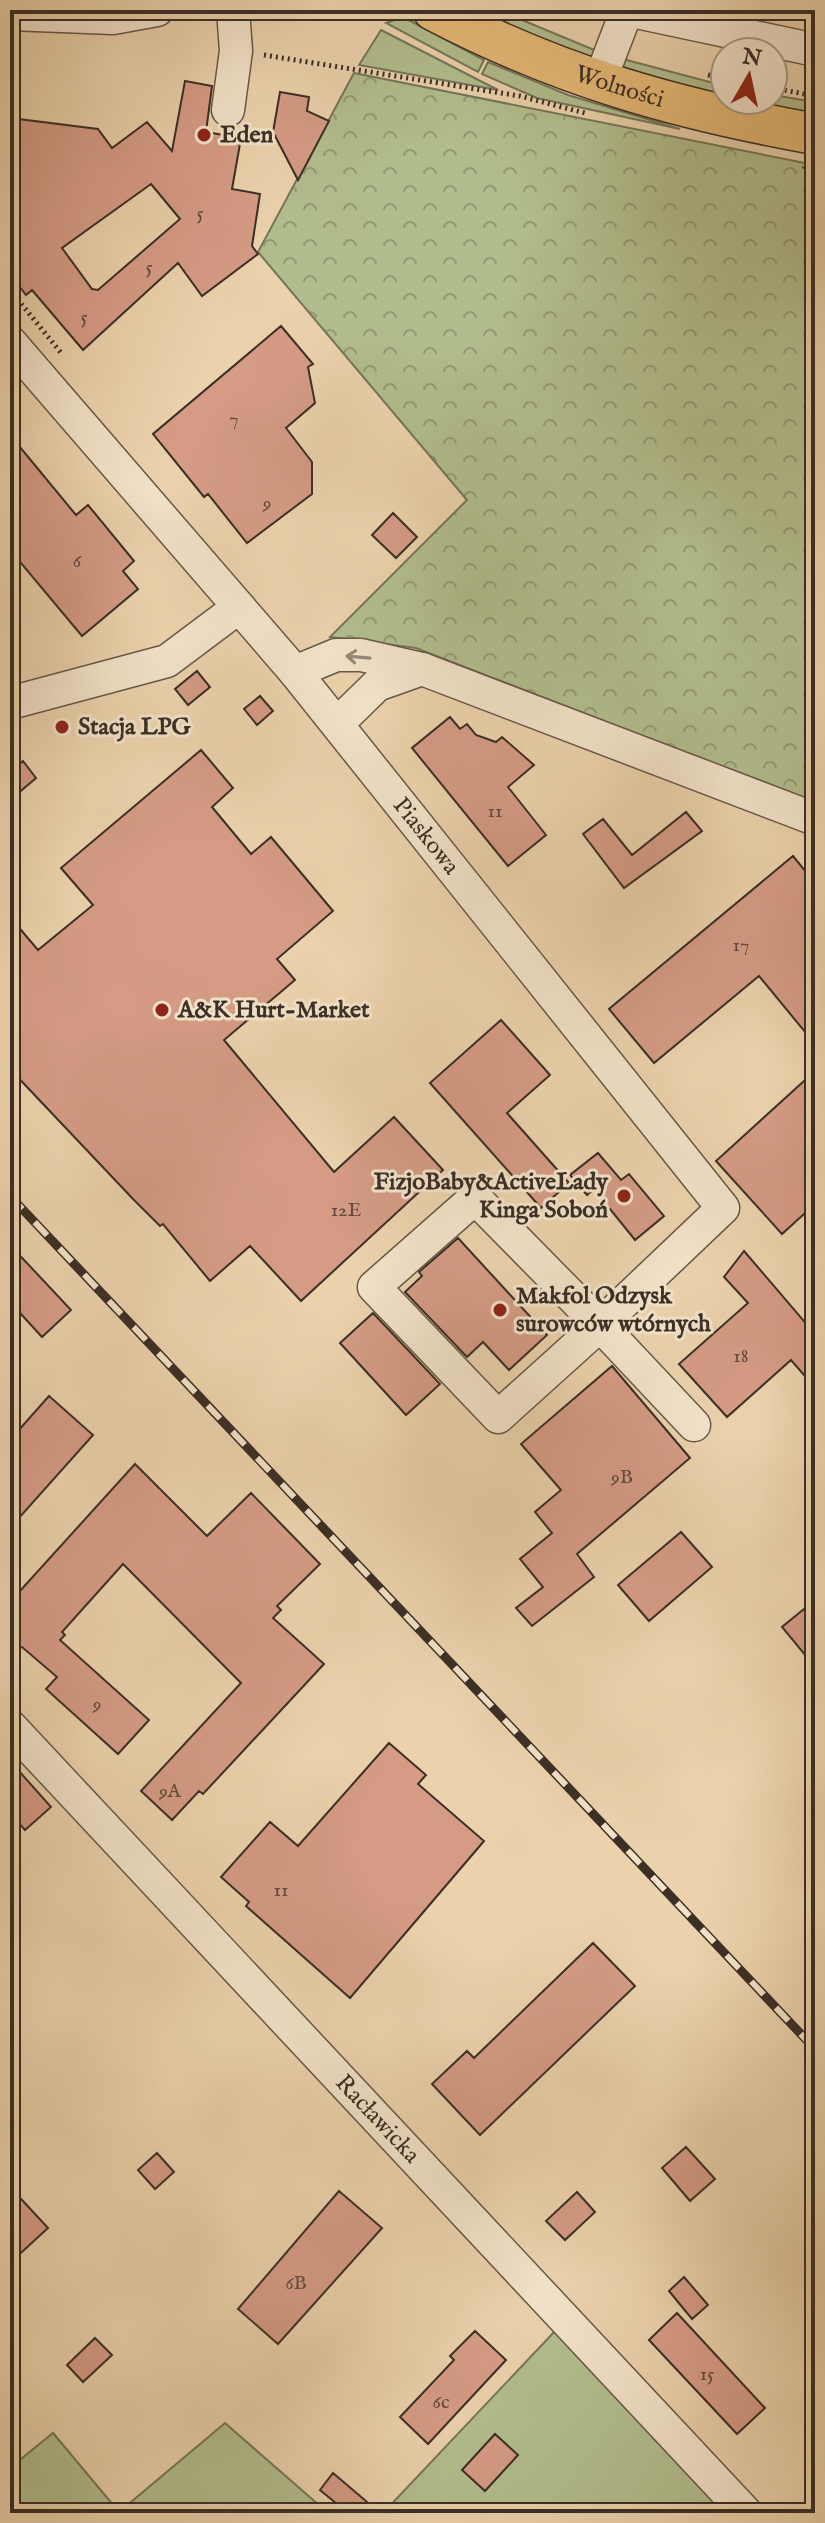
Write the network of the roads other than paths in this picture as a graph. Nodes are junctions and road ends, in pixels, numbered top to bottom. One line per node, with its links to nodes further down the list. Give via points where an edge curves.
1 (157, 10): 5 (street, via 113,18)
2 (233, 10): 8 (street, via 236,51)
3 (433, 10): 7 (main road, Wolności, via 544,64)
4 (627, 10): 6 (street); 7 (street)
5 (10, 14)
6 (815, 50)
7 (594, 98): 9 (main road, Wolności, via 695,109)
8 (228, 110)
9 (815, 134)
10 (10, 342): 11 (street, Piaskowa)
11 (239, 607): 13 (street, Piaskowa); 14 (street, via 167,661)
12 (422, 669): 13 (street, one-way to 13, via 361,655 336,655); 15 (street, via 377,685); 16 (street)
13 (295, 672): 15 (street, Piaskowa)
14 (10, 703)
15 (337, 724): 17 (street, Piaskowa, via 723,1208)
16 (815, 819)
17 (600, 1325): 17 (street, Piaskowa, via 498,1417 374,1287 475,1198); 18 (street, Piaskowa)
18 (694, 1425)
19 (10, 1726): 20 (street, Racławicka)
20 (746, 2513)

